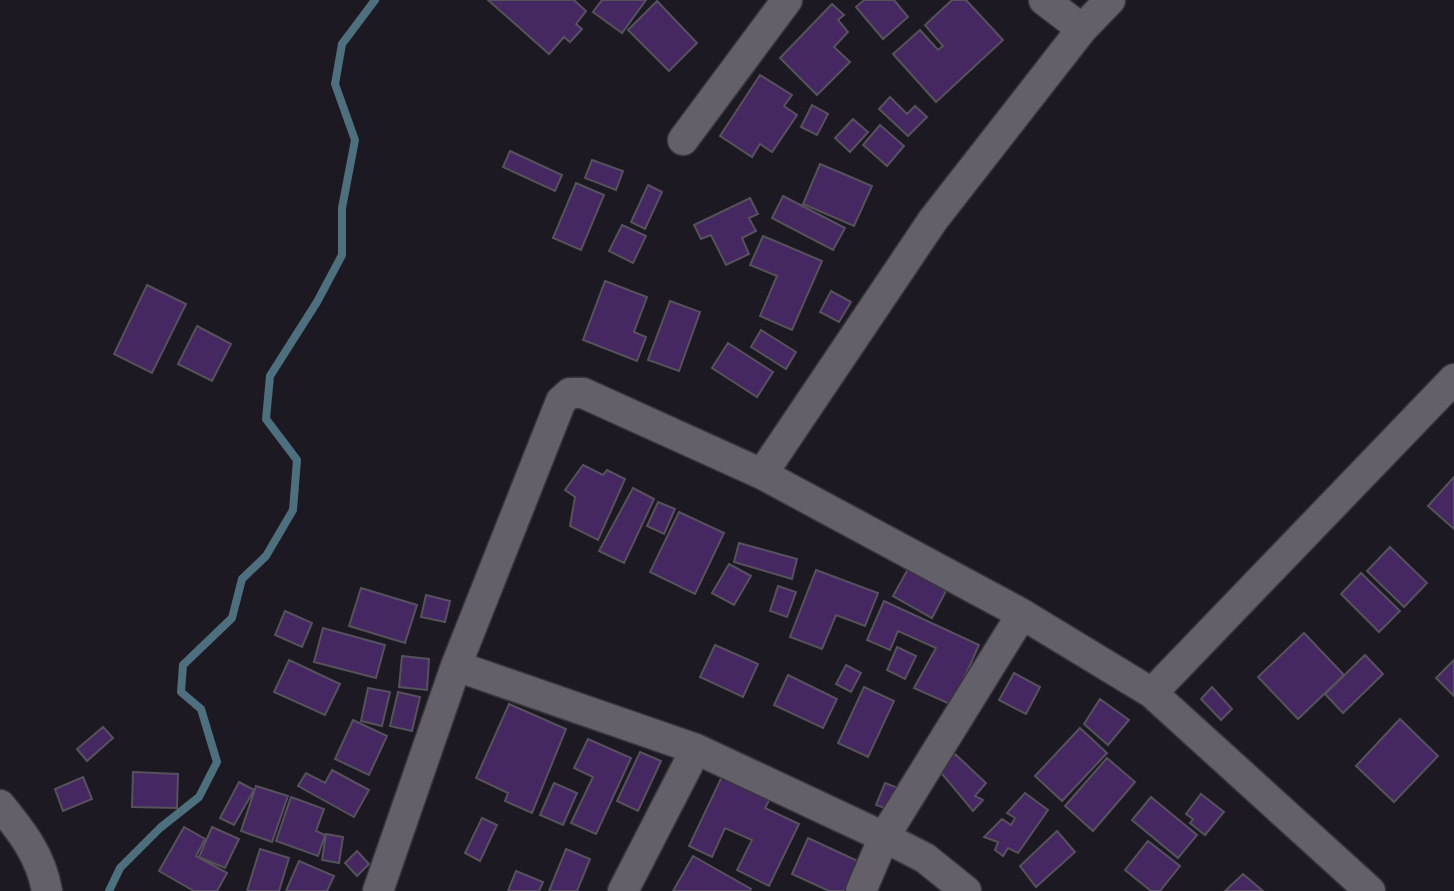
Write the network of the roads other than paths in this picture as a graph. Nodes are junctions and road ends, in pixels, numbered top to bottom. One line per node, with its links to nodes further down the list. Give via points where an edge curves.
1 (788, 0): 5 (street)
2 (1044, 0): 4 (street)
3 (1110, 0): 4 (street)
4 (1082, 29): 7 (street, via 933,220)
5 (683, 140)
6 (1454, 379): 10 (street)
7 (762, 474): 8 (street); 9 (street, via 583,393 570,393 561,401)
8 (1022, 614): 10 (street); 13 (street)
9 (456, 666): 11 (street); 15 (street)
10 (1152, 694): 19 (street)
11 (696, 749): 13 (street); 16 (street)
12 (0, 805): 14 (street, via 28,839 43,869)
13 (884, 836): 17 (street); 18 (street, via 925,858)
14 (47, 891)
15 (378, 891)
16 (623, 891)
17 (861, 891)
18 (966, 891)
19 (1370, 891)

